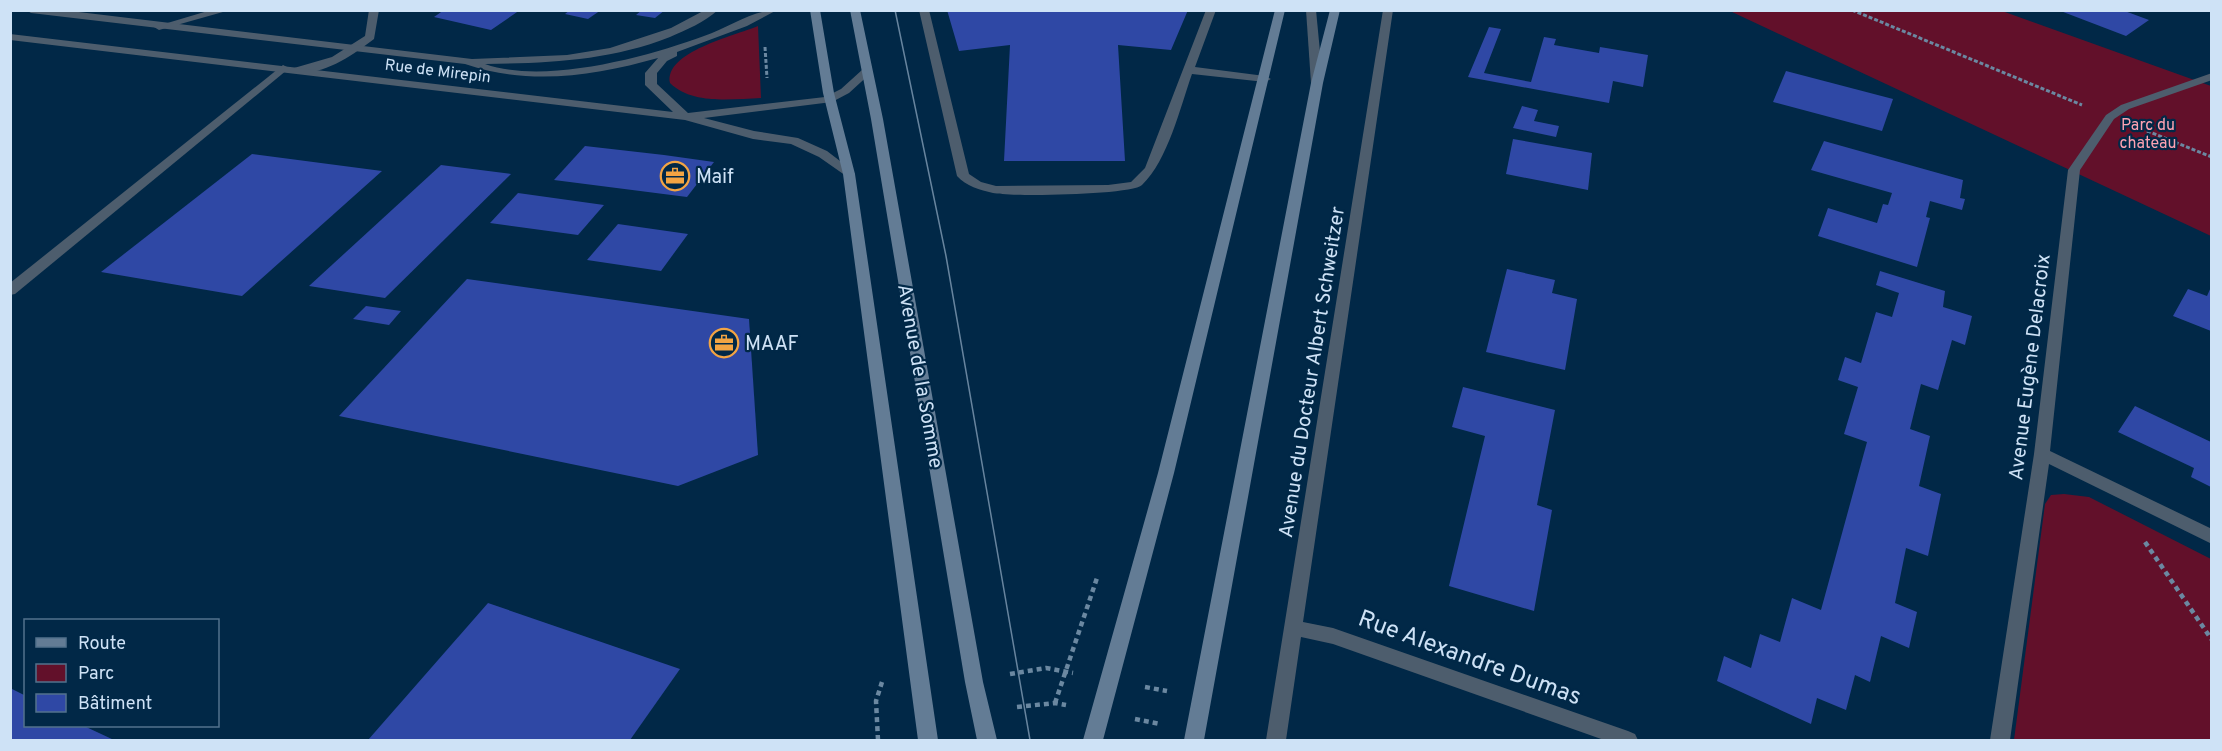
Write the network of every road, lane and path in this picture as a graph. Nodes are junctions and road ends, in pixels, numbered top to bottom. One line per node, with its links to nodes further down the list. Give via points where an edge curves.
1 (31, 10): 16 (street, Rue de Mirepin)
2 (225, 10): 16 (street)
3 (374, 10): 19 (street, via 370,37)
4 (713, 10): 20 (street, via 672,32 586,55 546,60)
5 (772, 10): 15 (street, Rue de Mirepin)
6 (815, 10): 28 (main road, Avenue de la Somme)
7 (855, 10): 24 (main road, Avenue de la Somme)
8 (924, 10): 23 (street, via 963,176 996,190 1108,189 1135,185 1151,169)
9 (1211, 10): 23 (street)
10 (1280, 10): 26 (main road)
11 (1311, 10): 27 (street)
12 (1335, 10): 27 (main road)
13 (1388, 10): 39 (street, Avenue du Docteur Albert Schweitzer)
14 (1852, 10): 31 (path)
15 (760, 17): 18 (street, Rue de Mirepin); 29 (path, via 769,21 764,33)
16 (159, 27): 19 (street, Rue de Mirepin)
17 (10, 37): 21 (street, Rue de Mirepin)
18 (689, 46): 20 (street, Rue de Mirepin, via 561,72 496,71); 30 (street, via 663,58 651,73 651,85)
19 (354, 49): 20 (street, Rue de Mirepin); 22 (street, via 323,66)
20 (465, 61)
21 (283, 68): 22 (street, Rue de Mirepin); 34 (street)
22 (298, 70): 30 (street, Rue de Mirepin)
23 (1188, 70): 26 (street)
24 (866, 72): 28 (street); 43 (main road, Avenue de la Somme)
25 (2211, 76): 31 (street, Avenue Eugène Delacroix, via 2126,107)
26 (1265, 79): 44 (main road, via 1166,473)
27 (1317, 83): 45 (main road)
28 (828, 100): 29 (street); 33 (main road, Avenue de la Somme)
29 (770, 107): 30 (street)
30 (685, 117): 33 (street, Rue de Mirepin, via 794,141 823,154)
31 (2110, 117): 32 (path); 35 (street, Avenue Eugène Delacroix, via 2074,170)
32 (2211, 157)
33 (849, 174): 42 (main road, Avenue de la Somme)
34 (10, 291)
35 (2042, 454): 36 (street); 48 (street, Avenue Eugène Delacroix)
36 (2211, 537)
37 (2143, 540): 40 (path)
38 (1100, 569): 41 (path)
39 (1293, 628): 46 (street, Avenue du Docteur Albert Schweitzer); 47 (street, Rue Alexandre Dumas, via 1332,636)
40 (2211, 640)
41 (1055, 703)
42 (928, 741)
43 (987, 741)
44 (1093, 741)
45 (1194, 741)
46 (1276, 741)
47 (1628, 741)
48 (2000, 741)

